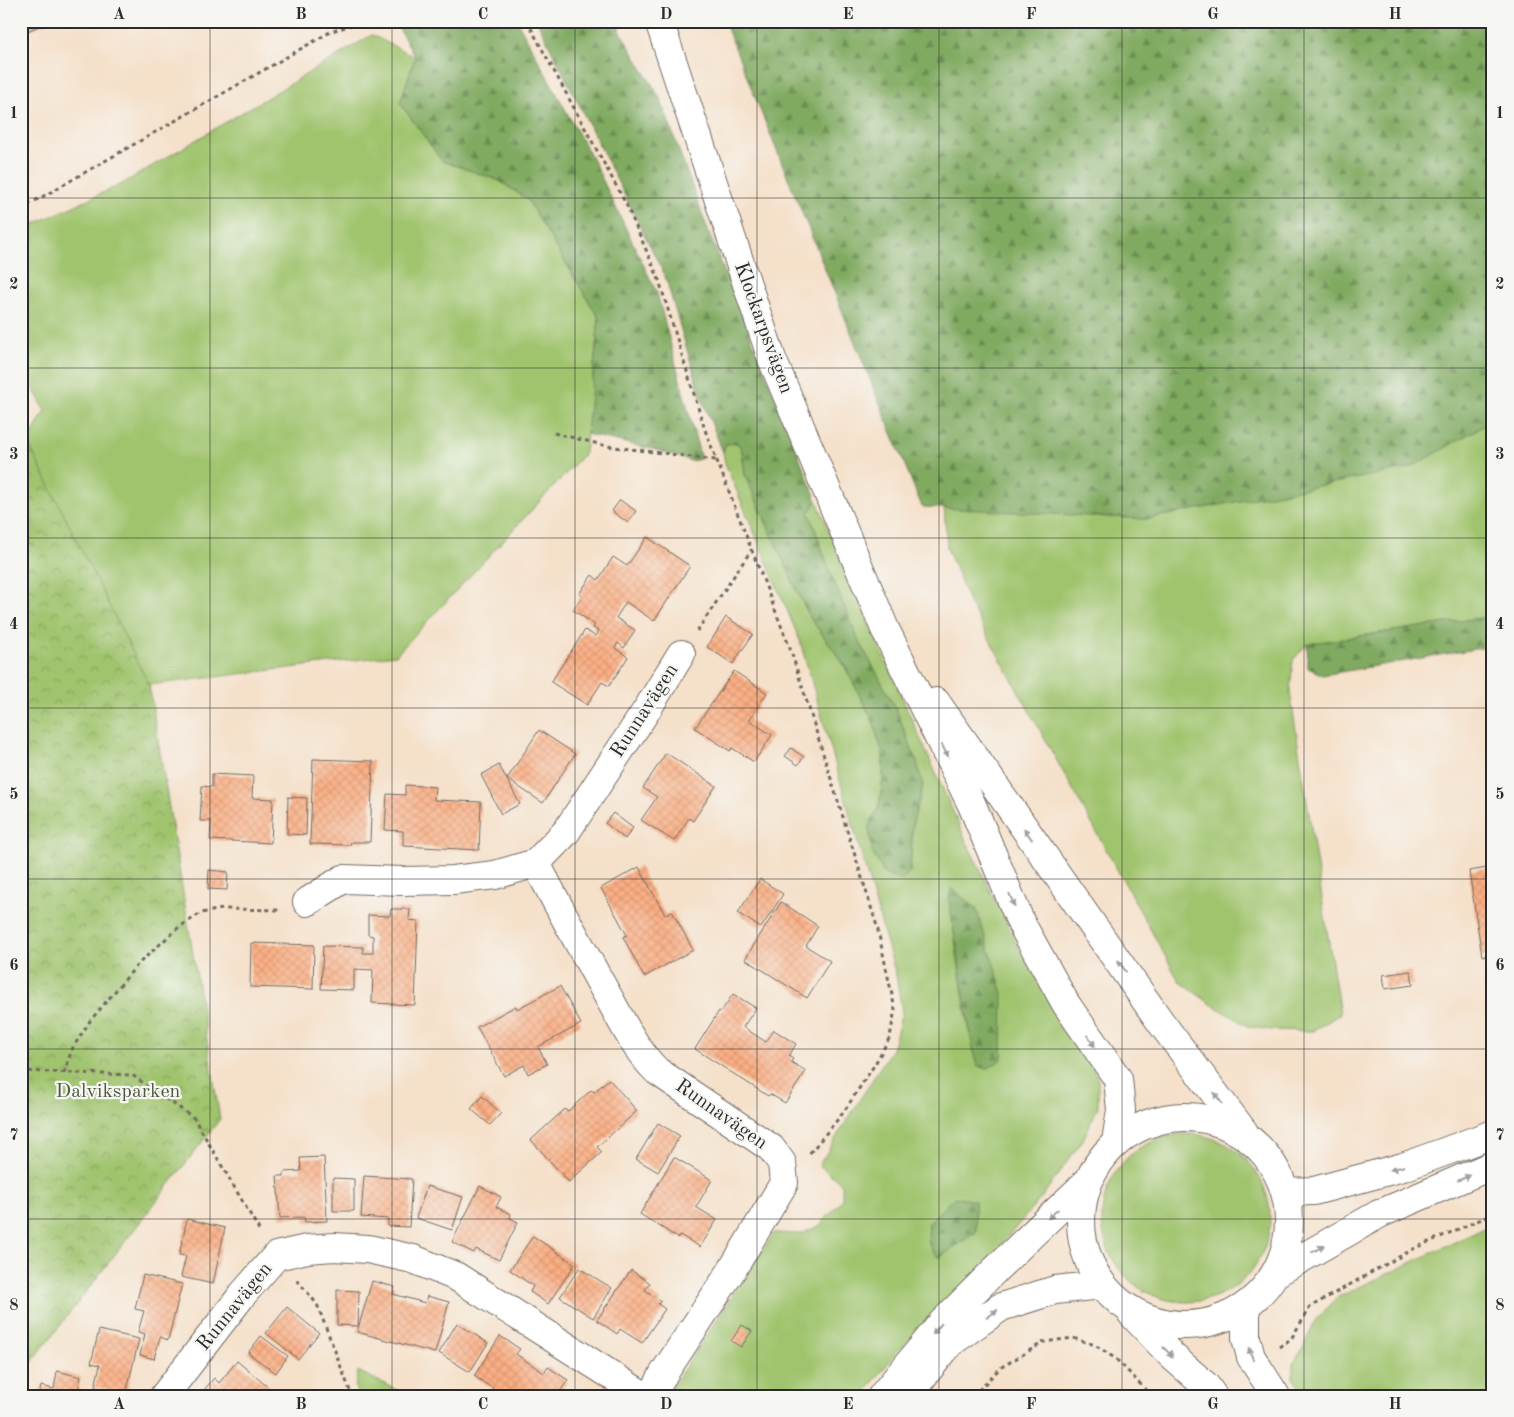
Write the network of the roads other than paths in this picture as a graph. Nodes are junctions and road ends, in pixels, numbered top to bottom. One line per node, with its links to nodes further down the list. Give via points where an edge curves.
1 (659, 21): 2 (street, Klockarpsvägen, via 772,359)
2 (884, 629): 7 (street, one-way to 2, via 1156,1016); 8 (street, one-way to 8, via 972,805 1021,923 1066,1004 1118,1079 1120,1110)
3 (681, 654): 4 (street, Runnavägen, via 566,832)
4 (536, 862): 5 (street, Runnavägen, via 495,875 453,880 343,879); 18 (street, Runnavägen, via 604,990 647,1062 771,1148 782,1163 784,1183)
5 (307, 902)
6 (1493, 1134): 11 (street, one-way to 11, via 1394,1170 1314,1191)
7 (1247, 1136): 8 (street, via 1209,1119 1180,1116 1152,1121); 11 (street, via 1271,1161)
8 (1116, 1142): 10 (street)
9 (1493, 1166): 12 (street, one-way to 9, via 1379,1214)
10 (1088, 1181): 13 (street, via 1083,1198 1081,1234 1092,1269); 19 (street, one-way to 19, via 942,1323)
11 (1286, 1192): 12 (street, via 1289,1234)
12 (1276, 1273): 15 (street)
13 (1102, 1284): 14 (street); 20 (street, one-way to 13, via 950,1344 1001,1307 1056,1290)
14 (1122, 1304): 15 (street, via 1154,1320 1190,1325 1213,1321); 21 (street, one-way to 21)
15 (1246, 1306): 22 (street, one-way to 15, via 1251,1357 1246,1338)
16 (164, 1396): 17 (street, Runnavägen, via 276,1256 307,1248 334,1247 368,1249 413,1259 457,1277)
17 (644, 1396)
18 (652, 1396)
19 (882, 1396)
20 (907, 1396)
21 (1213, 1396)
22 (1276, 1396)

